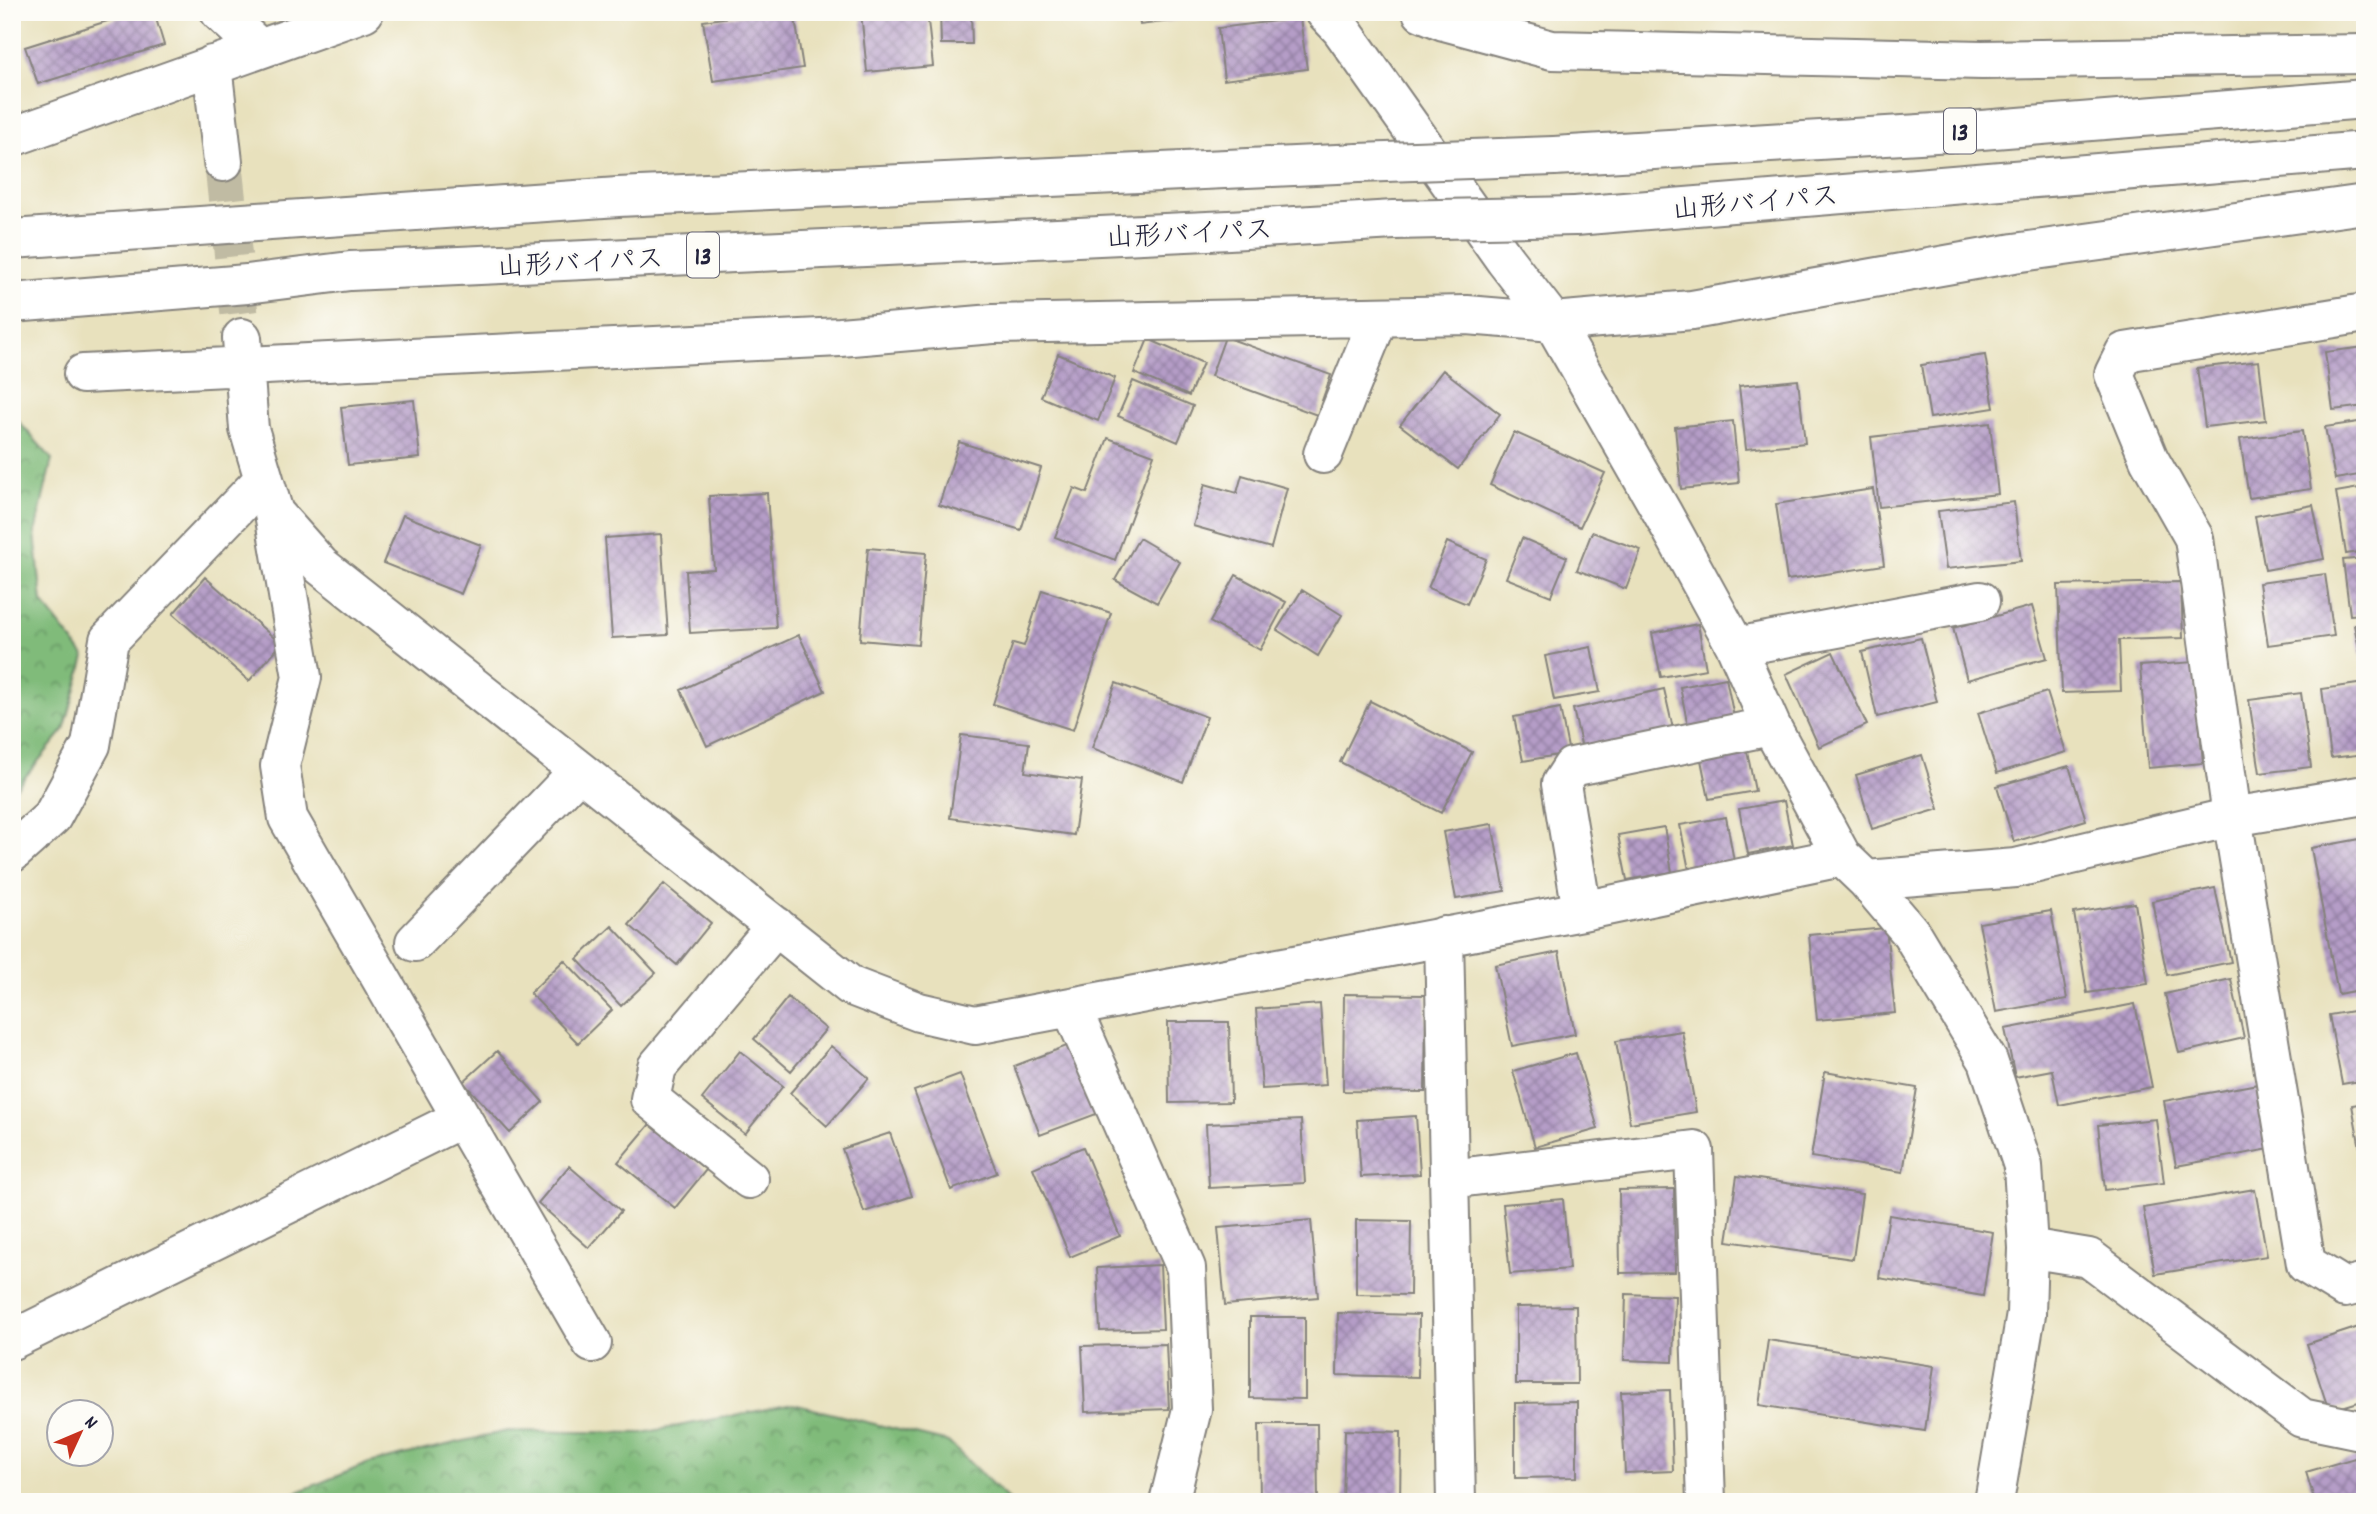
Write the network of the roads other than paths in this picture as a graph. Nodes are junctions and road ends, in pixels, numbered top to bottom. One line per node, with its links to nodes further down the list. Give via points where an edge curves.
1 (220, 12): 5 (main road)
2 (364, 12): 5 (main road)
3 (1325, 12): 17 (main road)
4 (1422, 12): 6 (main road, via 1552,50 1982,60)
5 (259, 48): 7 (main road)
6 (2365, 54)
7 (212, 65): 9 (main road); 11 (main road)
8 (2365, 99): 13 (main road, 山形バイパス / 13, bridge, via 1969,131 1554,156 618,197)
9 (12, 137)
10 (2365, 152): 14 (main road, 山形バイパス / 13, bridge, via 1575,216 1394,220 350,271)
11 (223, 162)
12 (2365, 204): 17 (main road, via 2014,253 1692,310)
13 (12, 239)
14 (12, 303)
15 (2365, 313): 27 (main road, via 2125,352 2114,374 2149,459 2194,538)
16 (1379, 317): 17 (main road, via 1467,315); 18 (main road, via 992,324 840,337); 20 (main road)
17 (1553, 322): 23 (main road)
18 (244, 352): 19 (main road); 21 (main road, via 249,429)
19 (83, 374)
20 (1323, 454)
21 (269, 496): 25 (main road, via 321,566); 28 (main road, via 109,640 91,745 52,817); 35 (main road, via 302,677 279,766 288,818)
22 (1980, 601): 23 (main road)
23 (1736, 647): 24 (main road)
24 (1771, 726): 29 (main road); 30 (main road, via 1572,767 1560,785)
25 (579, 771): 31 (main road); 33 (main road)
26 (2365, 795): 27 (main road)
27 (2232, 817): 29 (main road, via 2016,868); 39 (main road, via 2306,1264 2345,1288)
28 (12, 853)
29 (1854, 868): 30 (main road); 38 (main road, via 1910,933 1988,1061 2023,1166)
30 (1582, 911): 32 (main road)
31 (776, 926): 34 (main road, via 851,985 919,1012 975,1025); 36 (main road, via 657,1067 650,1099)
32 (1444, 936): 34 (main road); 37 (main road)
33 (415, 942)
34 (1071, 1007): 43 (main road, via 1186,1268 1192,1409)
35 (462, 1118): 40 (main road); 41 (main road)
36 (749, 1179)
37 (1449, 1179): 44 (main road); 45 (main road, via 1694,1150)
38 (2028, 1248): 42 (main road, via 2089,1258 2302,1418); 46 (main road, via 2026,1314)
39 (2365, 1283)
40 (12, 1340)
41 (592, 1343)
42 (2365, 1431)
43 (1169, 1502)
44 (1456, 1502)
45 (1706, 1502)
46 (1994, 1502)

